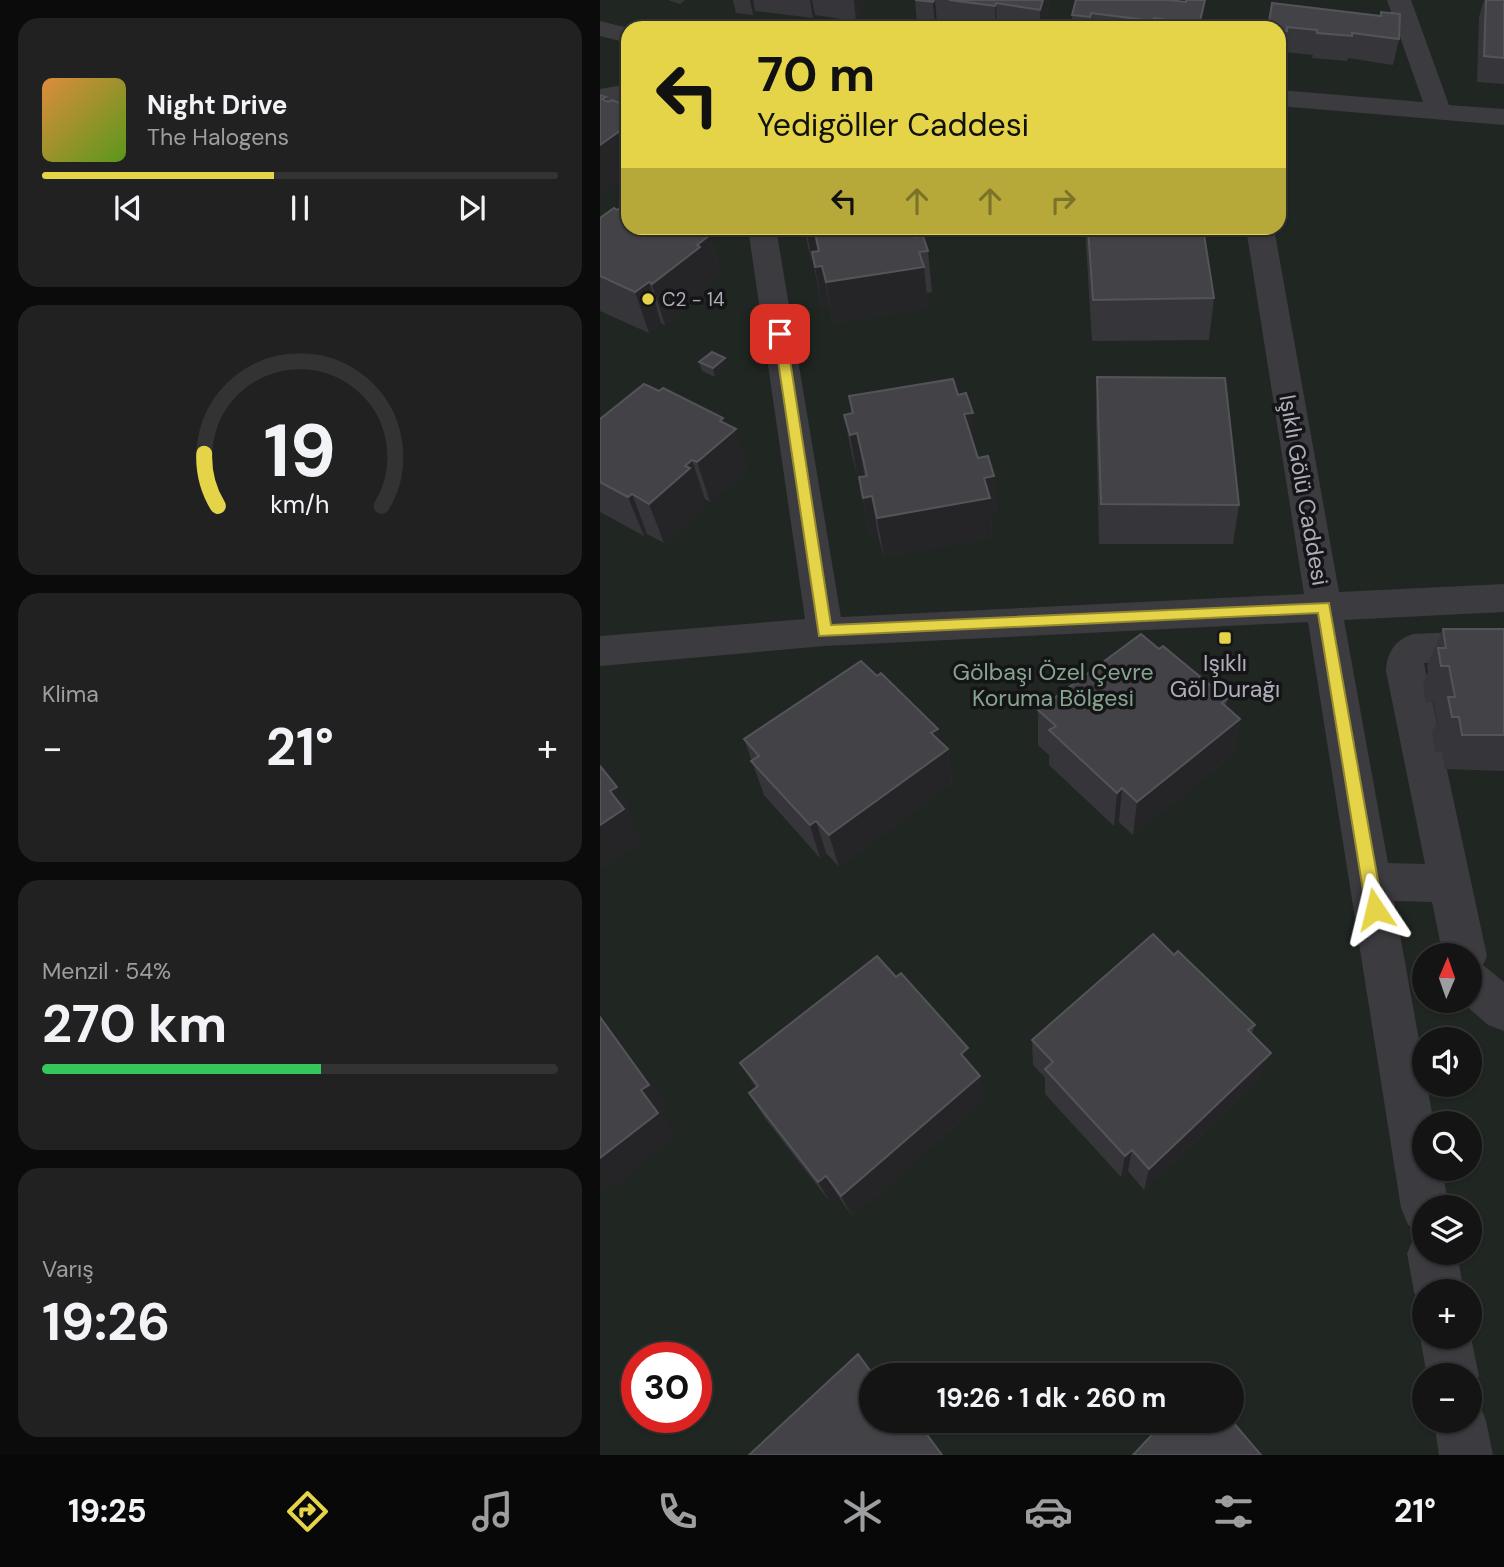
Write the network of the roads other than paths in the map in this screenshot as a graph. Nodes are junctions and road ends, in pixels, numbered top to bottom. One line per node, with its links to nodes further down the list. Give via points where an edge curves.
1 (1403, 1): 7 (street)
2 (600, 28): 3 (street)
3 (621, 34)
4 (621, 93): 5 (street)
5 (600, 97)
6 (1286, 99): 7 (street)
7 (1439, 112): 8 (street)
8 (1504, 117)
9 (763, 235): 13 (street)
10 (1261, 235): 12 (street, Işıklı Gölü Caddesi)
11 (1504, 598): 12 (street)
12 (1324, 607): 13 (street); 16 (street, Işıklı Gölü Caddesi)
13 (825, 632): 15 (street)
14 (1504, 646): 17 (street, via 1427,647 1413,649 1405,659)
15 (600, 651)
16 (1370, 882): 17 (street); 21 (street, Işıklı Gölü Caddesi)
17 (1449, 883): 18 (street)
18 (1461, 943)
19 (1482, 991): 20 (street)
20 (1504, 1010)
21 (1423, 1195)
22 (1462, 1433): 23 (street)
23 (1466, 1455)

